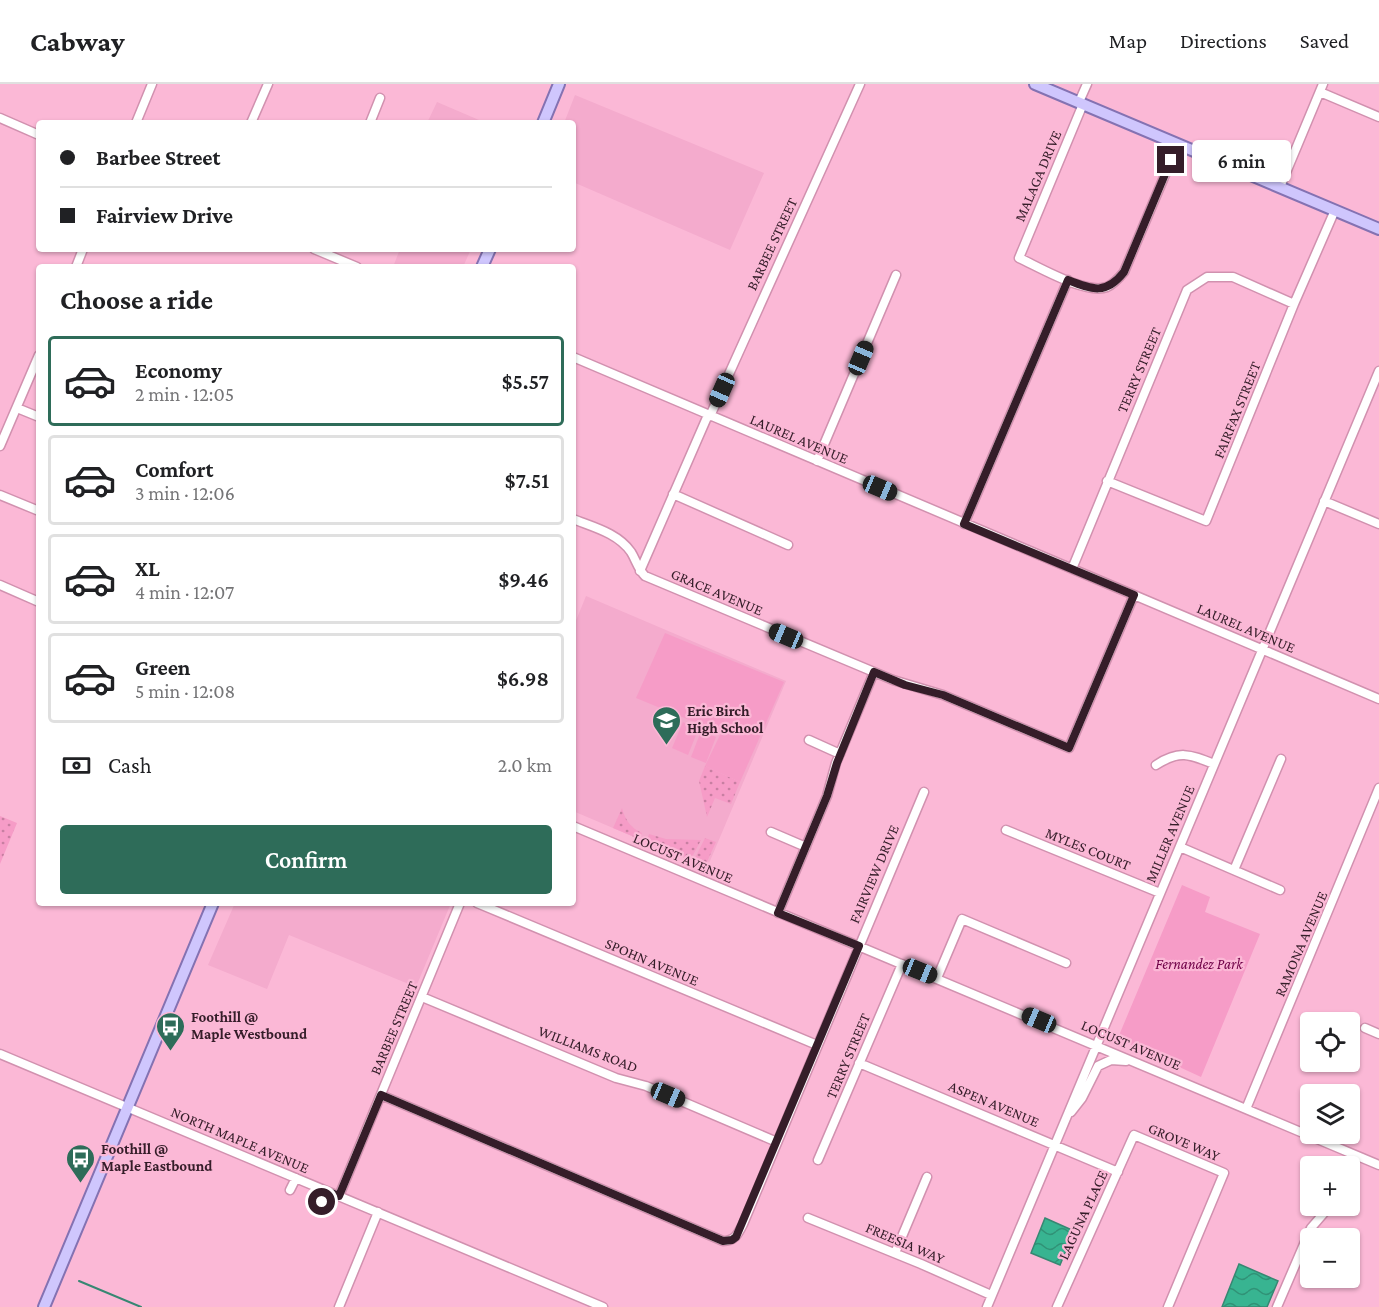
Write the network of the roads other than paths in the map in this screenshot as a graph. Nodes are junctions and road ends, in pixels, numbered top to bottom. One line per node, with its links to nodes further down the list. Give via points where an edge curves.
1 (152, 84): 12 (street)
2 (268, 84): 13 (street)
3 (559, 84): 15 (main road)
4 (860, 84): 31 (street, BARBEE STREET)
5 (1035, 84): 9 (main road)
6 (1087, 84): 9 (street, MALAGA DRIVE)
7 (1322, 88): 10 (street); 18 (street)
8 (380, 98): 14 (street)
9 (1081, 103): 17 (main road); 24 (street, MALAGA DRIVE, via 1019,258)
10 (1379, 117)
11 (0, 118): 16 (street)
12 (137, 120)
13 (252, 120)
14 (371, 120)
15 (544, 120)
16 (36, 134)
17 (1178, 144): 18 (main road); 24 (street, via 1124,272 1108,286 1090,289)
18 (1280, 187): 19 (main road)
19 (1335, 210): 20 (main road); 25 (street, FAIRFAX STREET)
20 (1379, 229)
21 (323, 252): 22 (street)
22 (350, 264)
23 (896, 275): 34 (street)
24 (1068, 280): 41 (street)
25 (1294, 304): 35 (street, TERRY STREET, via 1233,277 1207,277 1187,290); 35 (street, FAIRFAX STREET, via 1206,521)
26 (576, 358): 31 (street, LAUREL AVENUE)
27 (36, 362): 30 (street)
28 (1379, 371): 29 (street, MILLER AVENUE)
29 (1377, 384): 38 (street, MILLER AVENUE)
30 (17, 408): 32 (street); 33 (street)
31 (709, 415): 34 (street, LAUREL AVENUE); 36 (street, BARBEE STREET)
32 (36, 416)
33 (0, 446)
34 (817, 461): 41 (street, LAUREL AVENUE)
35 (1107, 481): 44 (street, TERRY STREET)
36 (673, 494): 43 (street); 45 (street, BARBEE STREET)
37 (0, 495): 39 (street)
38 (1324, 501): 42 (street); 49 (street, MILLER AVENUE)
39 (36, 510)
40 (576, 520): 45 (street, via 618,538 632,553)
41 (964, 524): 44 (street, LAUREL AVENUE)
42 (1379, 524)
43 (788, 545)
44 (1072, 569): 47 (street, LAUREL AVENUE)
45 (640, 571): 50 (street, GRACE AVENUE)
46 (0, 585): 48 (street)
47 (1134, 595): 49 (street, LAUREL AVENUE); 50 (street, GRACE AVENUE, via 1069,748 943,695)
48 (36, 601)
49 (1261, 650): 51 (street, LAUREL AVENUE); 55 (street, MILLER AVENUE)
50 (874, 672): 53 (street)
51 (1379, 699)
52 (809, 740): 53 (street)
53 (840, 754): 62 (street)
54 (1281, 759): 64 (street)
55 (1214, 764): 56 (street, via 1197,757 1171,755); 63 (street, MILLER AVENUE)
56 (1156, 765)
57 (1379, 788): 85 (street, RAMONA AVENUE)
58 (924, 792): 71 (street, FAIRVIEW DRIVE)
59 (576, 827): 70 (street, LOCUST AVENUE)
60 (1006, 830): 66 (street, MYLES COURT)
61 (771, 832): 62 (street)
62 (806, 847): 70 (street)
63 (1180, 847): 64 (street); 66 (street, MILLER AVENUE)
64 (1234, 870): 65 (street)
65 (1280, 890)
66 (1160, 893): 79 (street, MILLER AVENUE)
67 (212, 906): 84 (main road)
68 (459, 906): 75 (street, BARBEE STREET)
69 (484, 906): 78 (street, SPOHN AVENUE)
70 (778, 913): 71 (street, LOCUST AVENUE)
71 (859, 946): 72 (street, LOCUST AVENUE); 78 (street, FAIRVIEW DRIVE)
72 (902, 963): 74 (street, LOCUST AVENUE); 82 (street, TERRY STREET)
73 (1066, 963): 74 (street, via 962,919)
74 (937, 978): 79 (street, LOCUST AVENUE)
75 (422, 997): 83 (street, BARBEE STREET); 88 (street, WILLIAMS ROAD)
76 (1365, 1028): 77 (street)
77 (1379, 1034)
78 (817, 1045): 88 (street, FAIRVIEW DRIVE)
79 (1096, 1045): 81 (street, LOCUST AVENUE); 86 (street, MILLER AVENUE)
80 (0, 1054): 84 (street, NORTH MAPLE AVENUE)
81 (1134, 1061): 85 (street, LOCUST AVENUE); 86 (street, via 1111,1060 1098,1066 1082,1098)
82 (859, 1063): 89 (street, ASPEN AVENUE); 91 (street, TERRY STREET)
83 (381, 1095): 88 (street, FAIRVIEW DRIVE, via 723,1241 732,1240 739,1232); 98 (street, BARBEE STREET)
84 (127, 1107): 95 (street, NORTH MAPLE AVENUE); 106 (main road)
85 (1246, 1109): 90 (street, LOCUST AVENUE)
86 (1062, 1125): 89 (street, MILLER AVENUE)
87 (1134, 1135): 93 (street, LAGUNA PLACE); 110 (street, GROVE WAY, via 1224,1173)
88 (777, 1142)
89 (1054, 1145): 93 (street, ASPEN AVENUE); 104 (street, MILLER AVENUE)
90 (1352, 1154): 92 (street, LOCUST AVENUE)
91 (818, 1160)
92 (1379, 1165)
93 (1118, 1172): 109 (street, LAGUNA PLACE)
94 (927, 1177): 103 (street)
95 (296, 1178): 96 (street); 97 (street, NORTH MAPLE AVENUE)
96 (290, 1190)
97 (326, 1191): 98 (street, NORTH MAPLE AVENUE); 99 (street)
98 (339, 1196): 100 (street, NORTH MAPLE AVENUE)
99 (322, 1202)
100 (378, 1212): 105 (street); 107 (street, NORTH MAPLE AVENUE)
101 (1321, 1216): 111 (street, via 1311,1228)
102 (808, 1218): 103 (street, FREESIA WAY)
103 (895, 1253): 104 (street, FREESIA WAY)
104 (991, 1295): 108 (street, MILLER AVENUE)
105 (340, 1306)
106 (44, 1307)
107 (603, 1307)
108 (987, 1307)
109 (1057, 1307)
110 (1168, 1307)
111 (1277, 1307)

